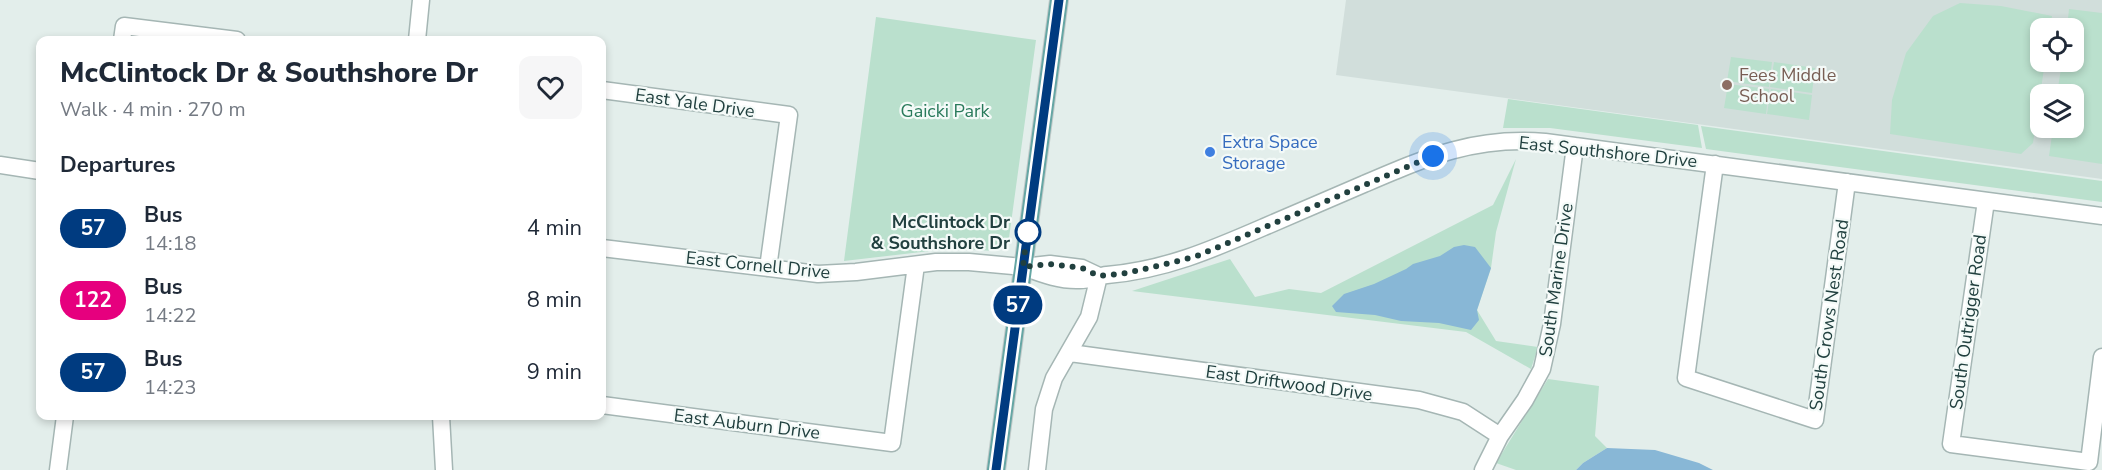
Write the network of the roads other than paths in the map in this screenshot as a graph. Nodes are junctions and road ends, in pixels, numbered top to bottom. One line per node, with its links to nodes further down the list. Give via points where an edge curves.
1 (421, 0): 5 (street)
2 (1059, 0): 16 (main road)
3 (123, 33): 4 (street)
4 (172, 36)
5 (417, 36)
6 (606, 91): 17 (street, East Yale Drive, via 789,115)
7 (1575, 146): 8 (street, East Southshore Drive); 18 (street, East Southshore Drive, via 1512,140 1445,151 1197,256 1149,269); 24 (street, South Marine Drive, via 1552,324 1542,369)
8 (1715, 164): 11 (street, East Southshore Drive); 11 (street, South Crows Nest Road, via 1686,378 1815,420)
9 (0, 165): 10 (street)
10 (36, 170)
11 (1847, 182): 12 (street, East Southshore Drive)
12 (1986, 201): 13 (street, East Southshore Drive); 20 (street, South Outrigger Road, via 1951,444 2089,462)
13 (2102, 216)
14 (606, 248): 17 (street, East Cornell Drive)
15 (916, 265): 16 (street, East Cornell Drive, via 969,262); 17 (street, East Cornell Drive, via 819,274); 21 (street, East Auburn Drive, via 892,443)
16 (1023, 267): 18 (street, East Southshore Drive, via 1048,277 1082,281); 27 (main road)
17 (768, 268)
18 (1099, 276): 19 (street, via 1089,317)
19 (1070, 353): 24 (street, East Driftwood Drive, via 1419,400 1462,412); 28 (street, via 1054,378 1044,409)
20 (2102, 357)
21 (606, 406)
22 (64, 420): 25 (street)
23 (441, 420): 26 (street)
24 (1500, 436): 29 (street, South Marine Drive)
25 (58, 470)
26 (444, 470)
27 (996, 470)
28 (1037, 470)
29 (1483, 470)

